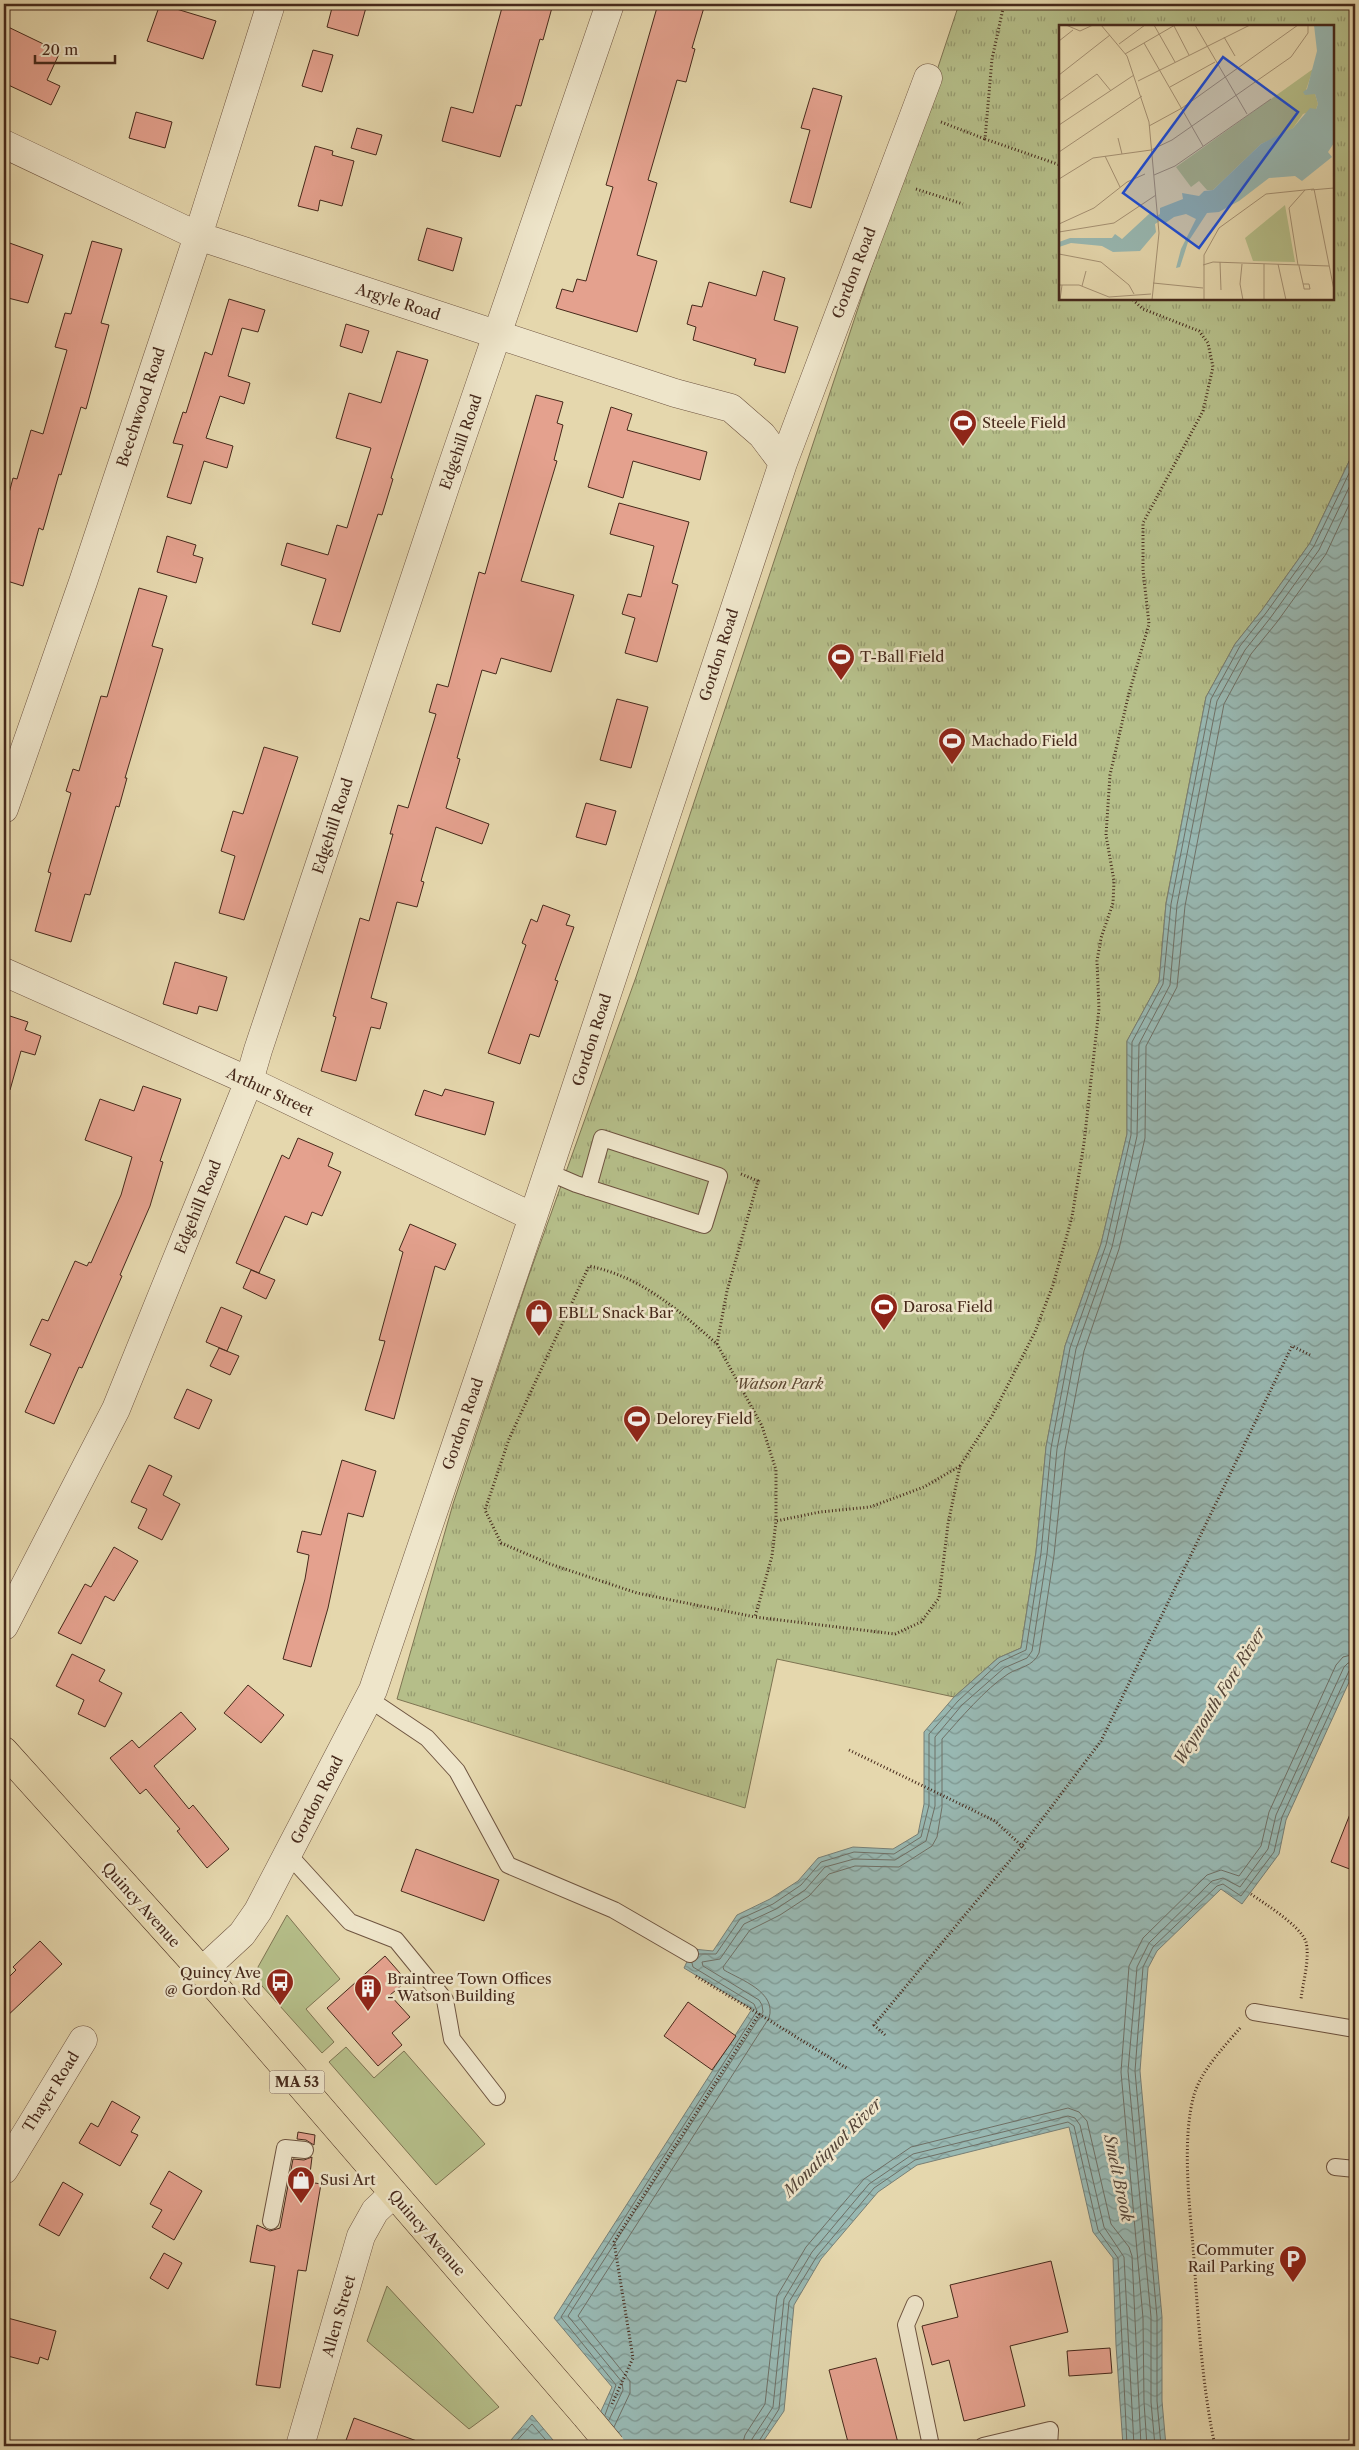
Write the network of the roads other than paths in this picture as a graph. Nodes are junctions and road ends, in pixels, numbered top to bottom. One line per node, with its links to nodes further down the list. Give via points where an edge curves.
1 (270, 4): 5 (street, Beechwood Road)
2 (610, 4): 6 (street, Edgehill Road)
3 (928, 78): 7 (street, Gordon Road)
4 (4, 144): 5 (street, Argyle Road)
5 (198, 236): 6 (street, Argyle Road); 8 (street, Beechwood Road)
6 (498, 335): 7 (street, Argyle Road, via 731,408 762,434); 10 (street, Edgehill Road)
7 (783, 463): 11 (street, Gordon Road)
8 (4, 809)
9 (4, 972): 10 (street, Arthur Street)
10 (250, 1081): 13 (street, Arthur Street); 14 (street, Edgehill Road, via 116,1408)
11 (548, 1172): 12 (lane); 13 (street, Gordon Road)
12 (588, 1188): 12 (lane, via 704,1225 719,1176 602,1138)
13 (533, 1217): 15 (street, Gordon Road)
14 (4, 1626)
15 (369, 1699): 17 (street, Gordon Road); 18 (lane, via 427,1738 457,1770 508,1865 614,1910)
16 (4, 1751): 19 (main road, Quincy Avenue / MA 53)
17 (288, 1854): 19 (street, Gordon Road, via 242,1934); 23 (lane, via 350,1922 396,1940 445,2000 452,2039)
18 (690, 1954)
19 (202, 1971): 28 (main road, Quincy Avenue / MA 53)
20 (1254, 2012): 21 (lane)
21 (1355, 2029)
22 (83, 2040): 27 (street, Thayer Road)
23 (497, 2097)
24 (305, 2150): 29 (lane, via 285,2148)
25 (1335, 2167): 26 (lane)
26 (1355, 2169)
27 (4, 2170)
28 (392, 2194): 31 (street, Allen Street, via 375,2211 361,2236); 32 (main road, Quincy Avenue / MA 53, bridge, via 597,2414)
29 (271, 2221)
30 (915, 2304): 33 (lane, via 906,2325)
31 (300, 2446)
32 (611, 2446)
33 (931, 2446)
34 (983, 2446): 35 (lane, via 1050,2430)
35 (1049, 2446)

